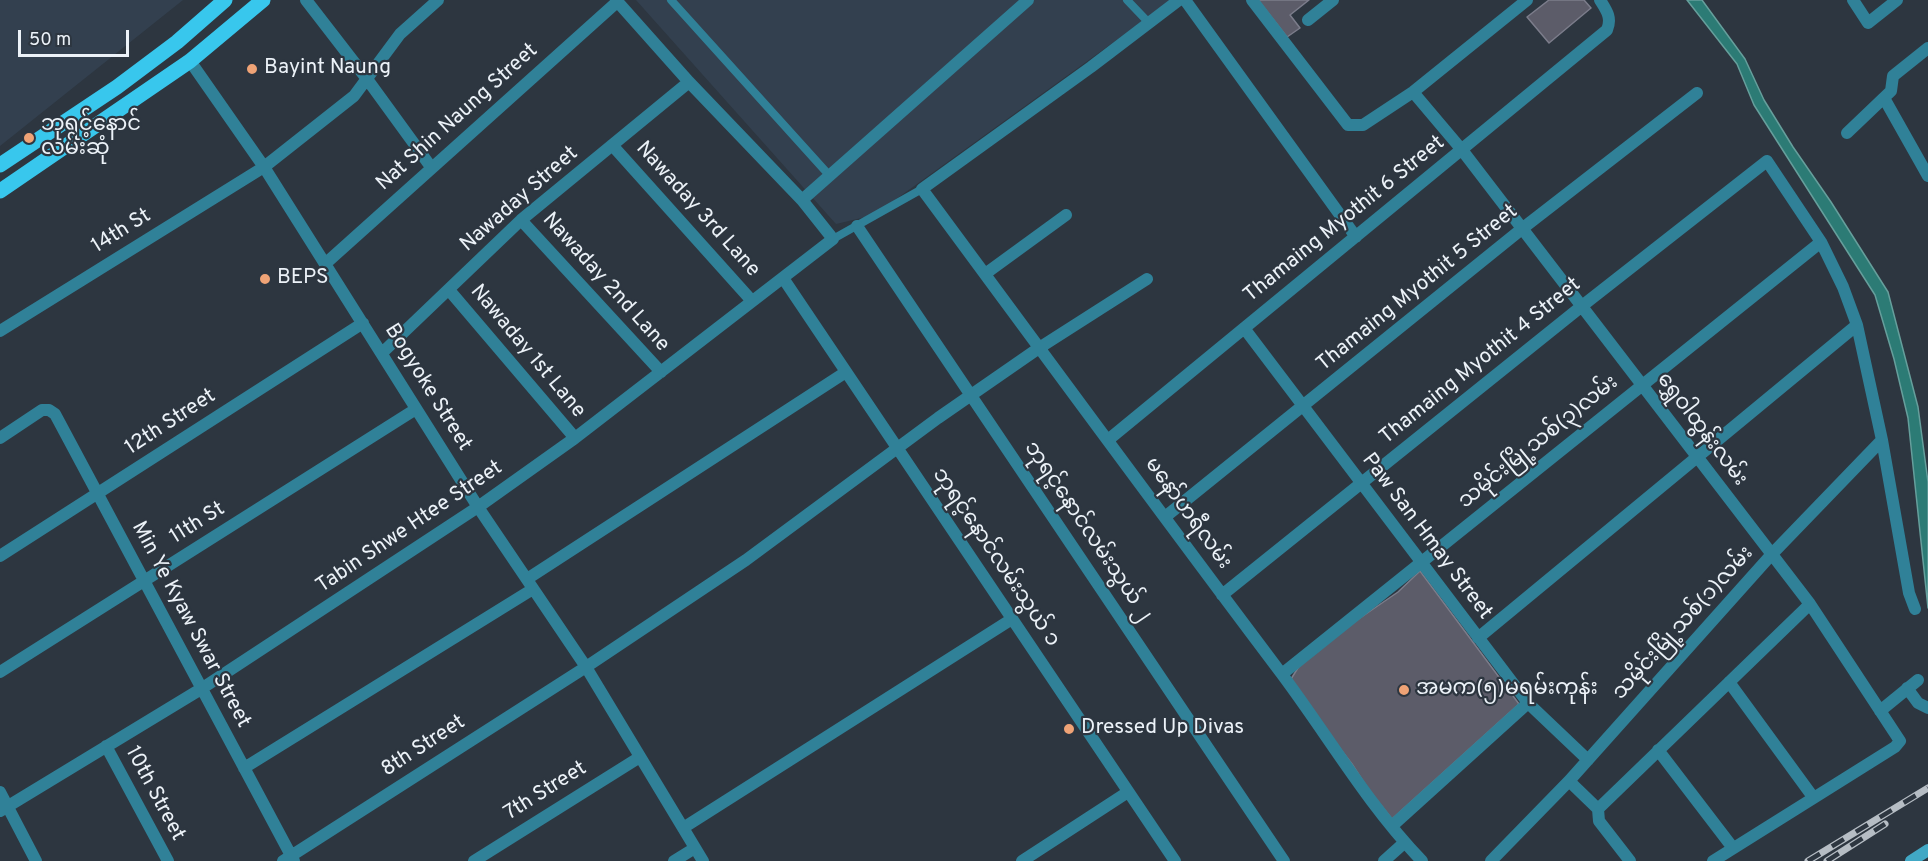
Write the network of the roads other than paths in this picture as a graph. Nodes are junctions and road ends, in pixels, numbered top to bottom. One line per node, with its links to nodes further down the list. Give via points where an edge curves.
1 (225, 0): 29 (main road, via 117,87)
2 (263, 0): 20 (main road)
3 (306, 0): 21 (street)
4 (438, 0): 21 (street, 14th St, via 400,34)
5 (671, 0): 32 (lane)
6 (1028, 0): 32 (street)
7 (1127, 0): 18 (lane)
8 (1179, 0): 18 (street)
9 (1185, 0): 41 (street)
10 (1252, 0): 23 (street, via 1348,125 1363,125)
11 (1333, 0): 17 (street)
12 (1527, 0): 23 (street)
13 (1600, 0): 28 (street, Thamaing Myothit 6 Street, via 1611,22 1607,30)
14 (1853, 0): 15 (street, via 1868,23)
15 (1897, 0)
16 (617, 1): 22 (street); 31 (street, Nat Shin Naung Street)
17 (1308, 20)
18 (1149, 23): 34 (street)
19 (1928, 48): 25 (street, via 1893,76 1891,91)
20 (190, 61): 30 (street, Bogyoke Street); 35 (main road)
21 (367, 79): 30 (street, 14th St, via 354,96); 31 (street)
22 (688, 82): 27 (street, Nawaday Street); 36 (street)
23 (1413, 92): 28 (street, ရွှေဝါထွန်းလမ်း)
24 (1697, 93): 40 (street, Thamaing Myothit 5 Street)
25 (1884, 98): 26 (street); 33 (street)
26 (1847, 133)
27 (612, 145): 38 (street, Nawaday Street); 49 (street, Nawaday 3rd Lane)
28 (1462, 150): 40 (street, ရွှေဝါထွန်းလမ်း); 41 (street, Thamaing Myothit 6 Street)
29 (0, 165)
30 (264, 167): 44 (street, Bogyoke Street); 54 (street, 14th St)
31 (431, 167): 44 (street, Nat Shin Naung Street)
32 (829, 175): 36 (street)
33 (1928, 176)
34 (922, 189): 39 (lane); 45 (street, မနော်ဟရီလမ်း)
35 (0, 191)
36 (802, 200): 42 (street)
37 (1066, 215): 45 (street)
38 (521, 220): 48 (street, Nawaday Street); 57 (street, Nawaday 2nd Lane)
39 (857, 226): 42 (lane); 60 (street, ဘုရင့်နောင်လမ်းသွယ် ၂)
40 (1522, 228): 50 (street, ရွှေဝါထွန်းလမ်း); 61 (street, Thamaing Myothit 5 Street)
41 (1356, 237): 53 (street, Thamaing Myothit 6 Street)
42 (833, 239): 46 (street, Tabin Shwe Htee Street)
43 (1821, 242): 50 (street, Thamaing Myothit 4 Street, via 1767,161); 52 (street); 59 (street, သမိုင်းမြို့သစ်(၃)လမ်း)
44 (326, 264): 51 (street, Bogyoke Street)
45 (985, 274): 55 (street, မနော်ဟရီလမ်း)
46 (783, 278): 49 (street, Tabin Shwe Htee Street); 58 (street, ဘုရင့်နောင်လမ်းသွယ် ၁)
47 (1147, 279): 55 (street, 8th Street)
48 (449, 290): 56 (street, Nawaday Street); 64 (street, Nawaday 1st Lane)
49 (752, 301): 57 (street, Tabin Shwe Htee Street)
50 (1582, 306): 59 (street, ရွှေဝါထွန်းလမ်း); 69 (street, Thamaing Myothit 4 Street)
51 (363, 323): 56 (street, Bogyoke Street); 70 (street, 12th Street)
52 (1857, 326): 66 (street); 68 (street)
53 (1244, 328): 61 (street, Paw San Hmay Street); 65 (street, Thamaing Myothit 6 Street)
54 (0, 331)
55 (1039, 348): 60 (street, 8th Street); 65 (street, မနော်ဟရီလမ်း)
56 (382, 353): 62 (street, Bogyoke Street)
57 (661, 372): 64 (street, Tabin Shwe Htee Street)
58 (846, 372): 67 (street, ဘုရင့်နောင်လမ်းသွယ် ၁); 77 (street)
59 (1642, 385): 68 (street, ရွှေဝါထွန်းလမ်း); 75 (street, သမိုင်းမြို့သစ်(၃)လမ်း)
60 (972, 395): 67 (street, 8th Street); 118 (street, ဘုရင့်နောင်လမ်းသွယ် ၂)
61 (1304, 407): 69 (street, Paw San Hmay Street); 72 (street, Thamaing Myothit 5 Street)
62 (416, 409): 71 (street, Bogyoke Street); 76 (street, 11th St)
63 (0, 438): 70 (street, Min Ye Kyaw Swar Street, via 42,410 50,410)
64 (575, 438): 71 (street, Tabin Shwe Htee Street)
65 (1108, 440): 72 (street, မနော်ဟရီလမ်း)
66 (1882, 440): 73 (street, သမိုင်းမြို့သစ်(၁)လမ်း); 80 (street)
67 (898, 449): 81 (street, ဘုရင့်နောင်လမ်းသွယ် ၁); 83 (street, 8th Street, via 746,560)
68 (1698, 457): 73 (street, ရွှေဝါထွန်းလမ်း); 82 (street)
69 (1361, 483): 75 (street, Paw San Hmay Street); 78 (street, Thamaing Myothit 4 Street)
70 (97, 493): 74 (street, 12th Street); 76 (street, Min Ye Kyaw Swar Street)
71 (478, 507): 77 (street, Bogyoke Street); 89 (street, Tabin Shwe Htee Street)
72 (1165, 517): 78 (street, မနော်ဟရီလမ်း)
73 (1772, 554): 79 (street, ရွှေဝါထွန်းလမ်း); 96 (street, သမိုင်းမြို့သစ်(၁)လမ်း)
74 (0, 555)
75 (1421, 563): 82 (street, Paw San Hmay Street); 85 (street, သမိုင်းမြို့သစ်(၃)လမ်း)
76 (144, 582): 84 (street, 11th St); 89 (street, Min Ye Kyaw Swar Street)
77 (530, 584): 83 (street, Bogyoke Street); 97 (street)
78 (1222, 595): 85 (street, မနော်ဟရီလမ်း)
79 (1810, 604): 87 (street); 92 (street, ရွှေဝါထွန်းလမ်း)
80 (1915, 609)
81 (1012, 618): 100 (street, ဘုရင့်နောင်လမ်းသွယ် ၁); 105 (street)
82 (1478, 638): 90 (street, Paw San Hmay Street)
83 (586, 667): 95 (street, Bogyoke Street); 110 (street, 8th Street)
84 (0, 672)
85 (1282, 674): 104 (street, မနော်ဟရီလမ်း)
86 (1918, 680): 88 (street)
87 (1729, 682): 94 (street); 101 (street)
88 (1907, 688): 91 (street, via 1918,703); 92 (street)
89 (201, 689): 93 (street, Tabin Shwe Htee Street); 97 (street, Min Ye Kyaw Swar Street)
90 (1528, 703): 96 (street, Paw San Hmay Street); 104 (street)
91 (1928, 708)
92 (1880, 711): 101 (street, ရွှေဝါထွန်းလမ်း, via 1899,741 1895,747)
93 (106, 746): 102 (street, Tabin Shwe Htee Street); 112 (street, 10th Street)
94 (1659, 750): 103 (street); 108 (street)
95 (640, 757): 105 (street, Bogyoke Street); 113 (street, 7th Street)
96 (1588, 760): 98 (street, သမိုင်းမြို့သစ်(၁)လမ်း)
97 (244, 768): 110 (street, Min Ye Kyaw Swar Street)
98 (1569, 781): 103 (street); 121 (street, သမိုင်းမြို့သစ်(၁)လမ်း)
99 (0, 792): 102 (street)
100 (1128, 792): 116 (street); 117 (street, ဘုရင့်နောင်လမ်းသွယ် ၁)
101 (1813, 797): 108 (street)
102 (4, 808): 111 (street)
103 (1598, 809): 122 (street, via 1599,821)
104 (1392, 826): 106 (street, မနော်ဟရီလမ်း)
105 (683, 828): 107 (street, Bogyoke Street)
106 (1404, 843): 119 (street); 120 (street, မနော်ဟရီလမ်း)
107 (695, 848): 114 (street); 115 (street, Bogyoke Street)
108 (1733, 848): 123 (street)
109 (1928, 850): 124 (main road)
110 (289, 859)
111 (36, 861)
112 (168, 861)
113 (474, 861)
114 (674, 861)
115 (703, 861)
116 (1022, 861)
117 (1175, 861)
118 (1284, 861)
119 (1384, 861)
120 (1422, 861)
121 (1491, 861)
122 (1630, 861)
123 (1713, 861)
124 (1911, 861)

